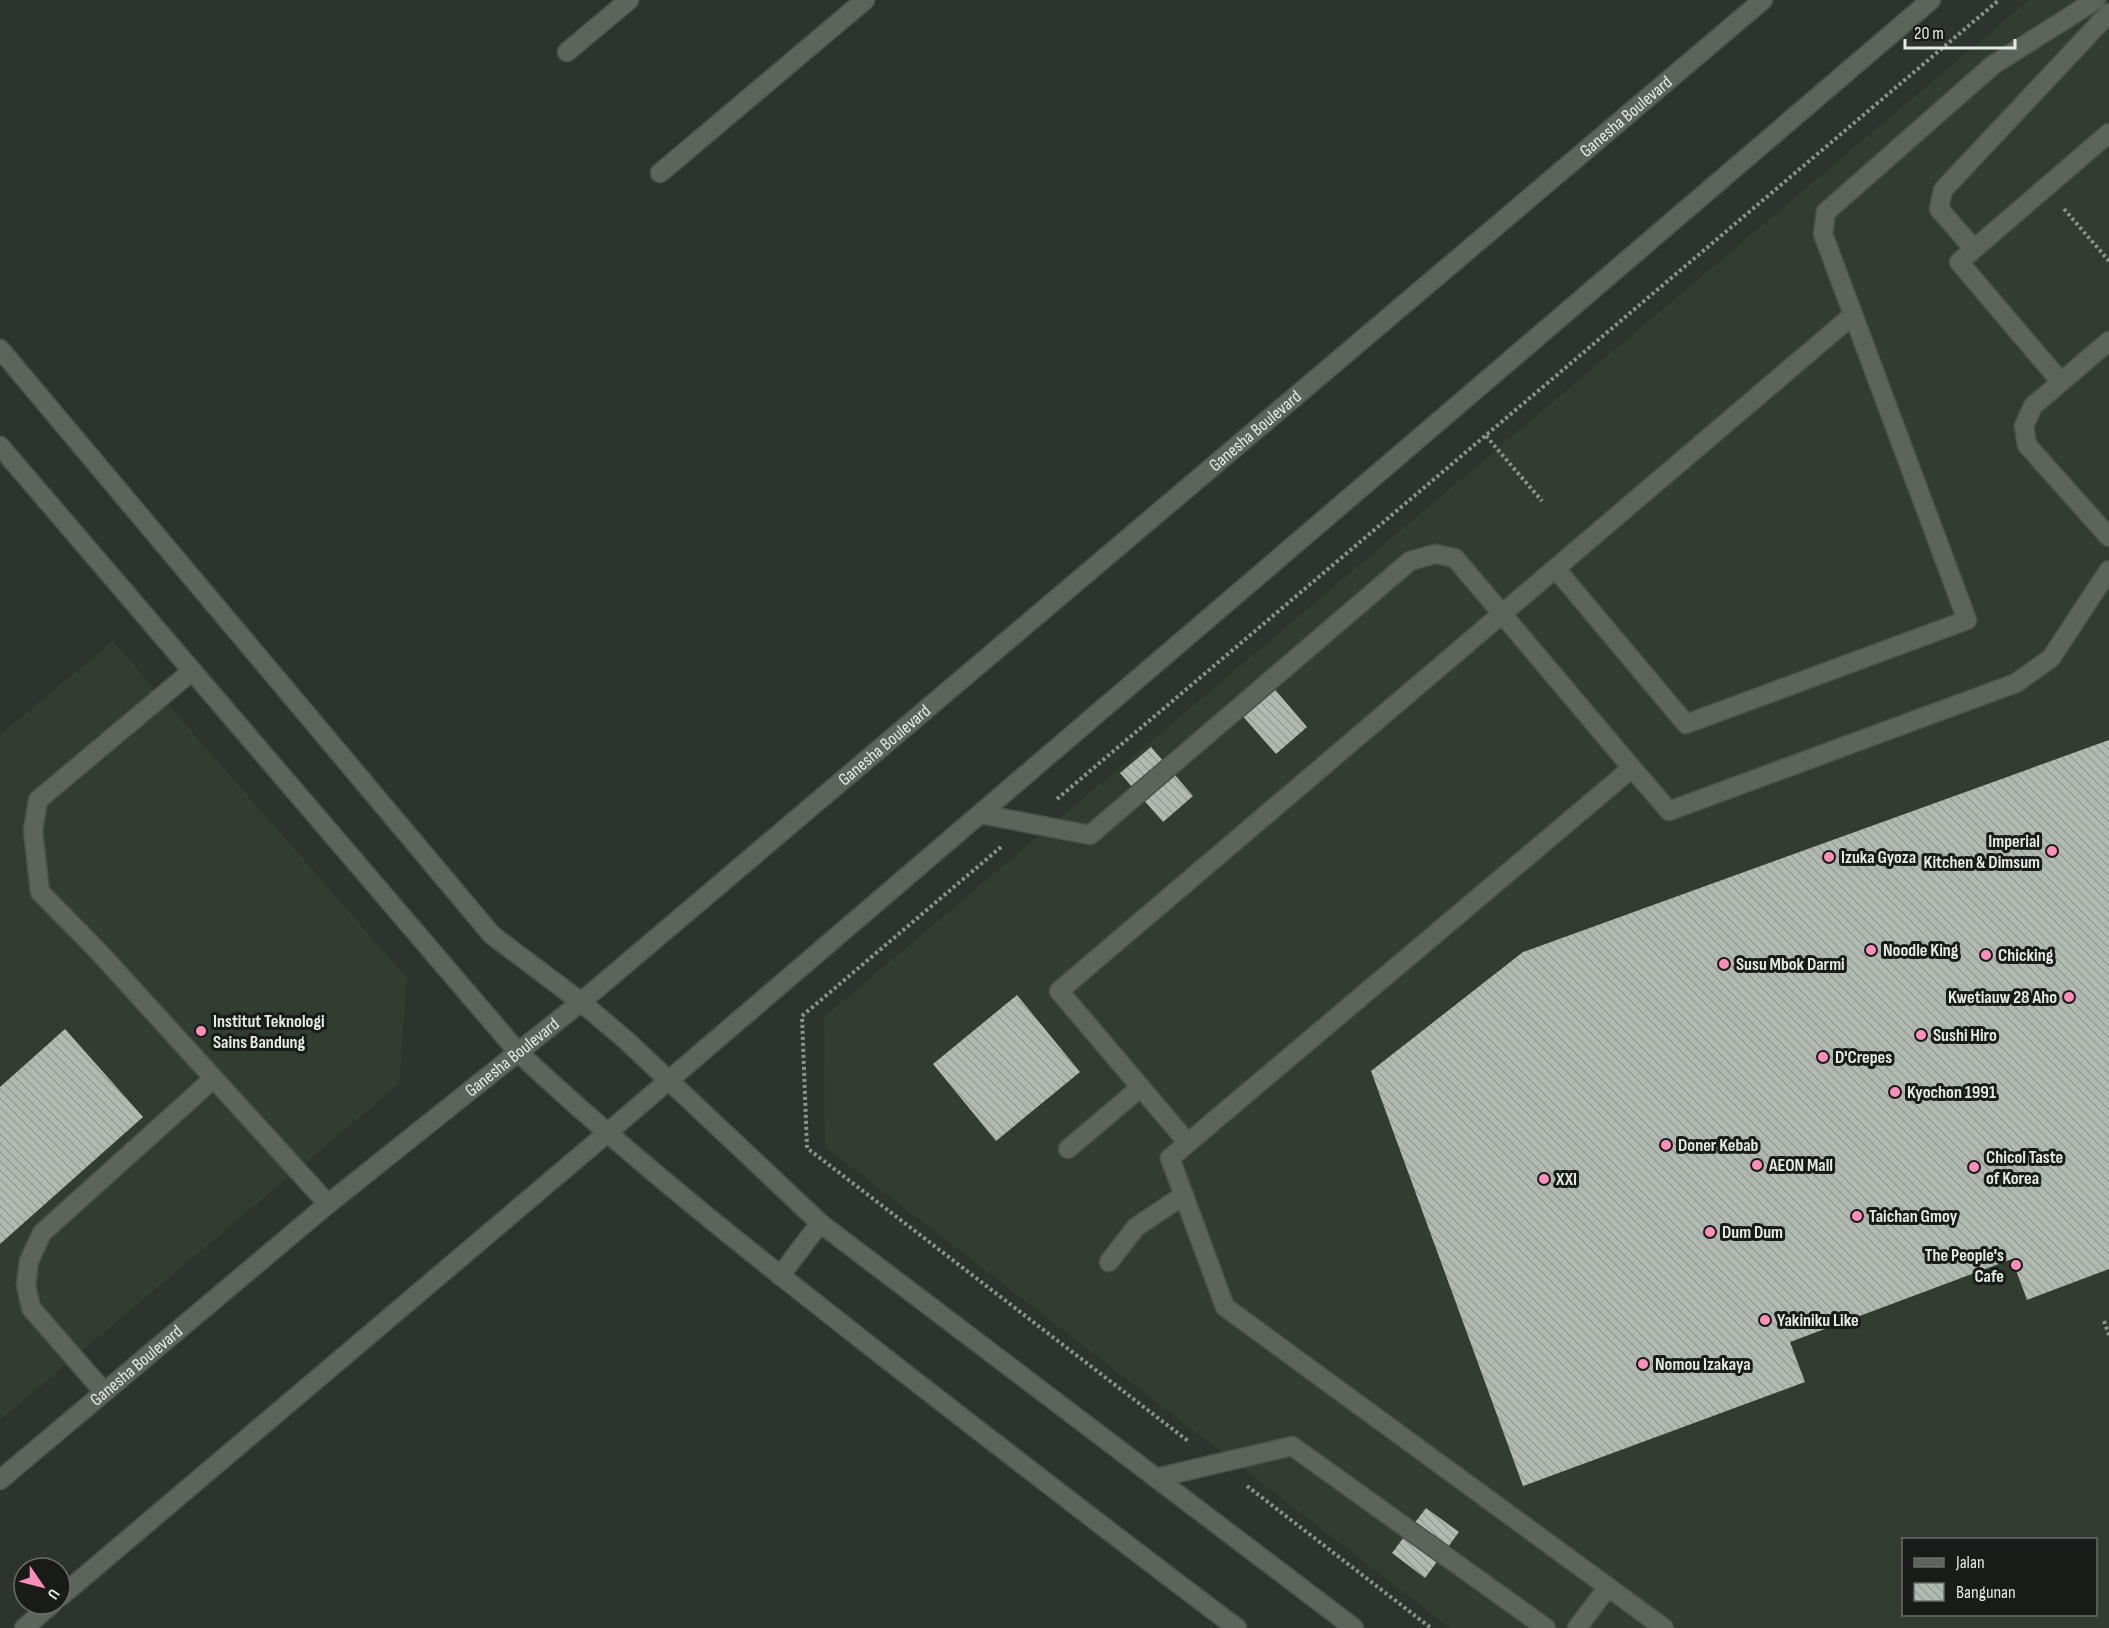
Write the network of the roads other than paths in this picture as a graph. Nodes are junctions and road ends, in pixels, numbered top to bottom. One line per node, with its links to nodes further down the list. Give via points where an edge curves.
1 (629, 0): 7 (street)
2 (865, 0): 9 (street)
3 (1763, 0): 23 (street, Ganesha Boulevard)
4 (1931, 0): 22 (street)
5 (2096, 0): 11 (street, via 1993,65 1826,212 1823,234)
6 (2109, 13): 10 (street, via 1942,190 1940,209)
7 (567, 52)
8 (2109, 134): 10 (street)
9 (660, 173)
10 (1974, 249): 14 (street, via 1959,262)
11 (1853, 315): 17 (street); 17 (street, via 1967,620 1686,724)
12 (2109, 341): 14 (street)
13 (0, 349): 23 (street, via 492,935)
14 (2061, 382): 16 (street, via 2033,406 2024,426 2027,445)
15 (0, 446): 20 (street)
16 (2109, 537)
17 (1556, 569): 19 (street)
18 (2109, 570): 21 (street, via 2051,658 2016,683 1669,811)
19 (1503, 614): 21 (street); 22 (street, via 1455,558 1435,554 1410,561 1090,835); 27 (street, via 1059,991)
20 (192, 671): 24 (street); 25 (street, via 38,800 33,831 40,892)
21 (1632, 768): 29 (street)
22 (981, 814): 26 (street)
23 (581, 1002): 24 (street, Ganesha Boulevard); 26 (street)
24 (518, 1052): 28 (street); 32 (street, Ganesha Boulevard)
25 (213, 1079): 32 (street); 36 (street, via 42,1233 29,1261 26,1285 31,1308)
26 (669, 1081): 28 (street); 33 (street)
27 (1140, 1087): 29 (street); 30 (street)
28 (606, 1134): 35 (street); 40 (street)
29 (1188, 1143): 31 (street, via 1170,1158)
30 (1068, 1149)
31 (1184, 1196): 34 (street, via 1136,1227); 39 (street, via 1225,1307)
32 (328, 1204): 36 (street, Ganesha Boulevard)
33 (820, 1223): 35 (street); 37 (street)
34 (1109, 1262)
35 (780, 1276): 43 (street)
36 (104, 1392): 38 (street, Ganesha Boulevard)
37 (1156, 1478): 44 (street); 45 (street, via 1292,1446)
38 (0, 1480)
39 (1608, 1587): 46 (street); 47 (street)
40 (72, 1588)
41 (38, 1616): 42 (street)
42 (24, 1628)
43 (1237, 1628)
44 (1354, 1628)
45 (1546, 1628)
46 (1577, 1628)
47 (1664, 1628)

